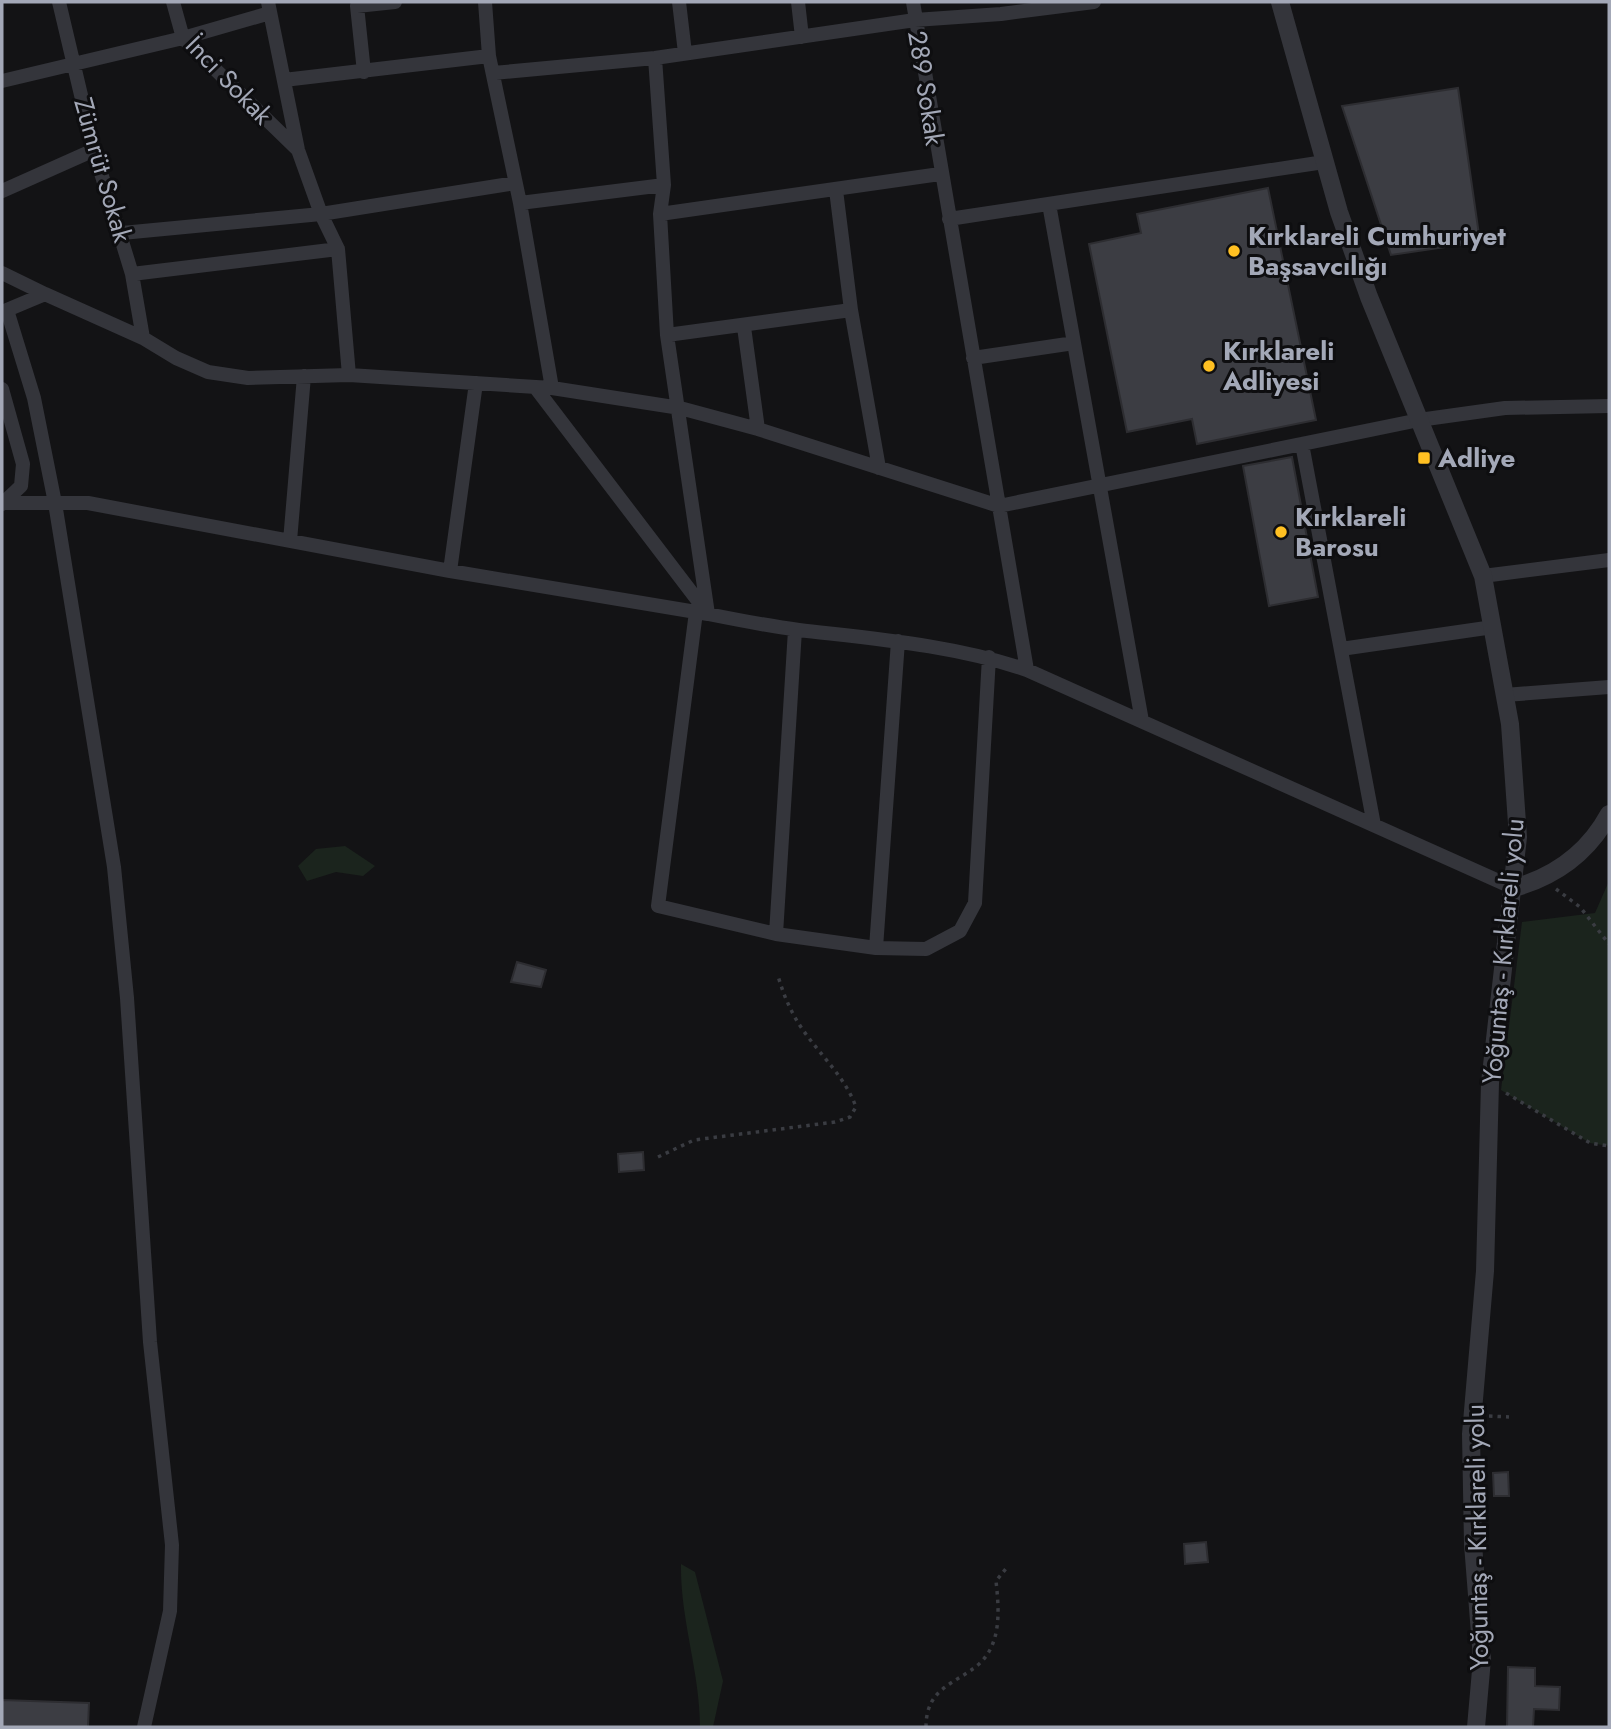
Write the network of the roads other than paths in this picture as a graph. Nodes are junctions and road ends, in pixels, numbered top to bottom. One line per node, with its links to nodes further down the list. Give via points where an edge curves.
1 (59, 2): 18 (street, Zümrüt Sokak)
2 (173, 2): 14 (street, İnci Sokak)
3 (395, 2): 19 (street, via 357,6)
4 (485, 2): 16 (street)
5 (679, 2): 15 (street)
6 (798, 2): 13 (street)
7 (913, 2): 12 (street, 289 Sokak)
8 (1094, 2): 11 (street)
9 (1280, 2): 25 (street, Yoğuntaş - Kırklareli yolu)
10 (269, 7): 14 (street); 21 (street)
11 (1000, 8): 12 (street)
12 (915, 20): 13 (street); 26 (street, 289 Sokak)
13 (802, 37): 15 (street)
14 (183, 38): 18 (street); 24 (street, İnci Sokak)
15 (685, 53): 17 (street)
16 (489, 56): 19 (street); 20 (street)
17 (655, 58): 20 (street); 28 (street)
18 (73, 63): 22 (street); 23 (street, Zümrüt Sokak)
19 (364, 72): 21 (street)
20 (493, 73): 27 (street)
21 (284, 80): 24 (street)
22 (2, 81)
23 (94, 150): 30 (street); 36 (street, Zümrüt Sokak)
24 (298, 150): 33 (street)
25 (1324, 162): 32 (street); 56 (street, Yoğuntaş - Kırklareli yolu, via 1369,297)
26 (940, 174): 29 (street); 35 (street, 289 Sokak)
27 (514, 183): 31 (street); 33 (street)
28 (664, 185): 31 (street); 34 (street)
29 (836, 190): 34 (street); 41 (street)
30 (2, 191)
31 (520, 203): 52 (street)
32 (1049, 204): 35 (street); 46 (street)
33 (321, 214): 36 (street); 37 (street)
34 (660, 214): 44 (street)
35 (949, 219): 47 (street, 289 Sokak)
36 (122, 233): 39 (street, Zümrüt Sokak)
37 (338, 249): 39 (street); 48 (street)
38 (2, 272): 40 (street)
39 (132, 274): 45 (street, Zümrüt Sokak)
40 (45, 294): 42 (street); 45 (street)
41 (851, 310): 43 (street); 59 (street)
42 (4, 311): 62 (street, via 34,398)
43 (744, 327): 44 (street); 57 (street)
44 (667, 335): 55 (street)
45 (143, 338): 49 (street, via 208,372 248,378)
46 (1074, 343): 47 (street); 60 (street)
47 (973, 358): 63 (street, 289 Sokak)
48 (348, 375): 49 (street); 50 (street)
49 (304, 376): 64 (street)
50 (476, 383): 51 (street); 66 (street)
51 (535, 387): 52 (street); 68 (street)
52 (552, 388): 55 (street)
53 (2, 389): 61 (street, via 23,464 20,486)
54 (1609, 406): 56 (street, via 1505,408)
55 (680, 408): 57 (street); 68 (street)
56 (1419, 420): 58 (street); 67 (street, Yoğuntaş - Kırklareli yolu)
57 (758, 429): 59 (street)
58 (1302, 444): 60 (street); 72 (street)
59 (879, 468): 63 (street)
60 (1099, 485): 63 (street); 77 (street)
61 (3, 503): 62 (street)
62 (55, 503): 64 (street, via 88,503); 83 (street, via 114,867 150,1342 172,1545 170,1611)
63 (999, 506): 74 (street, 289 Sokak)
64 (290, 541): 66 (street)
65 (1609, 560): 67 (street)
66 (450, 571): 68 (street)
67 (1483, 576): 69 (street, Yoğuntaş - Kırklareli yolu)
68 (702, 613): 70 (street); 81 (street, via 658,906)
69 (1493, 627): 72 (street); 76 (street, Yoğuntaş - Kırklareli yolu)
70 (795, 630): 71 (street); 81 (street)
71 (898, 641): 73 (street); 82 (street)
72 (1341, 649): 79 (street)
73 (989, 657): 74 (street); 82 (street, via 975,903 960,931 926,949)
74 (1027, 670): 77 (street)
75 (1609, 687): 76 (street)
76 (1505, 695): 80 (street, Yoğuntaş - Kırklareli yolu, via 1518,837)
77 (1142, 721): 79 (street)
78 (1609, 814): 80 (street, via 1563,868)
79 (1374, 825): 80 (street)
80 (1514, 888): 84 (street, Yoğuntaş - Kırklareli yolu, via 1490,1083 1485,1271 1471,1434 1482,1660)
81 (776, 934): 82 (street)
82 (876, 948)
83 (144, 1727)
84 (1476, 1727)

